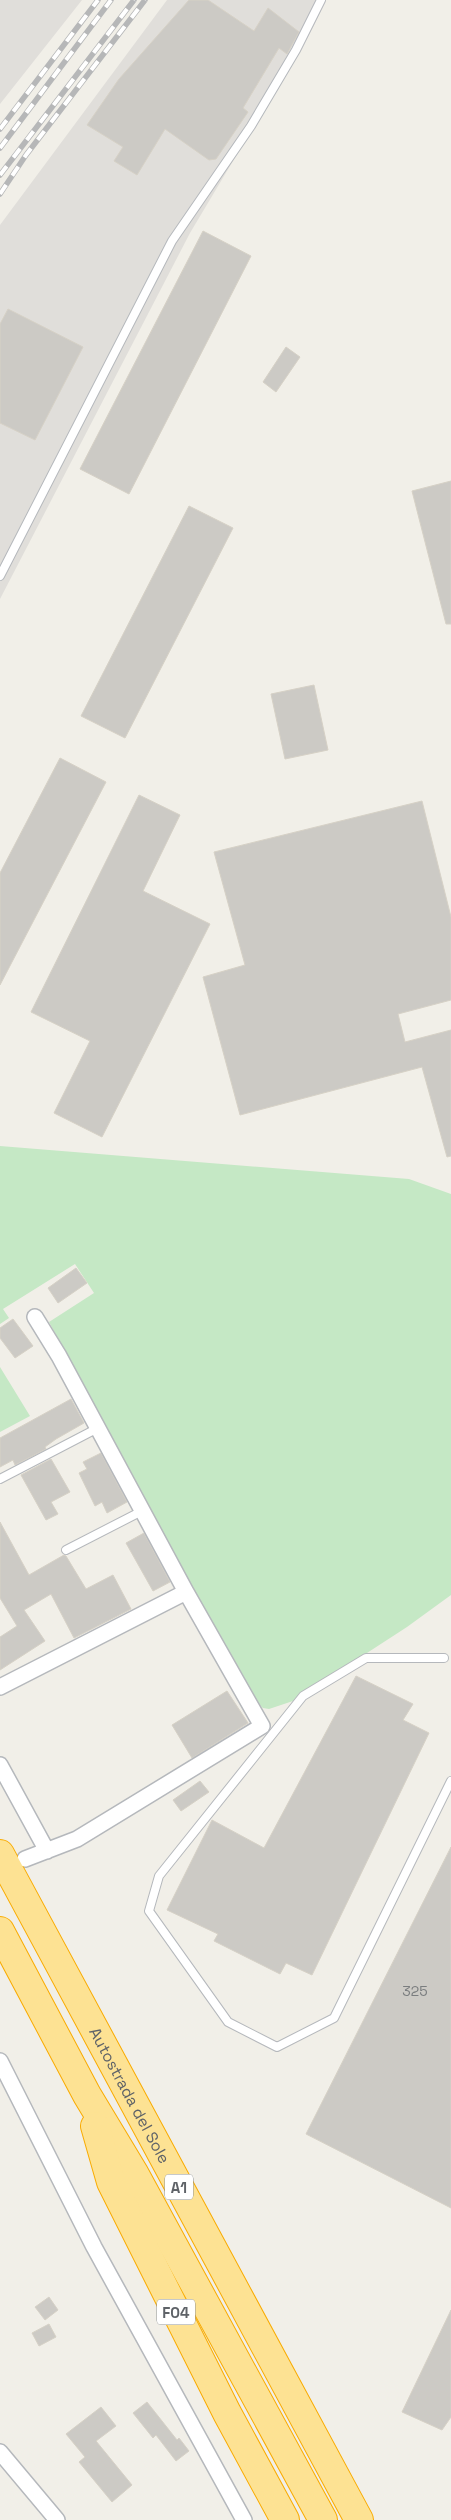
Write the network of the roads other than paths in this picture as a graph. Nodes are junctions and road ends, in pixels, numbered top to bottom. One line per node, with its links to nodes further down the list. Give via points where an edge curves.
1 (322, 0): 2 (lane, via 251,126 172,240)
2 (0, 576)
3 (35, 1318): 4 (street)
4 (98, 1428): 5 (lane); 6 (street)
5 (0, 1479)
6 (142, 1511): 7 (lane); 8 (street)
7 (66, 1550)
8 (186, 1592): 10 (street); 13 (street, via 262,1726 77,1839)
9 (444, 1658): 12 (lane, via 366,1658 303,1696 159,1876 150,1911 228,2022 277,2047 334,2018)
10 (0, 1687)
11 (0, 1765): 13 (street)
12 (451, 1781)
13 (47, 1850): 14 (street)
14 (12, 1857): 23 (highway, Autostrada del Sole / A1)
15 (0, 1931): 17 (highway, Autostrada del Sole / A1)
16 (0, 2062): 20 (street, via 94,2247)
17 (87, 2095): 21 (highway, F04, via 111,2182 227,2414); 22 (highway, Autostrada del Sole / A1, via 134,2173)
18 (0, 2452): 19 (street)
19 (57, 2520)
20 (244, 2520)
21 (285, 2520)
22 (323, 2520)
23 (360, 2520)

